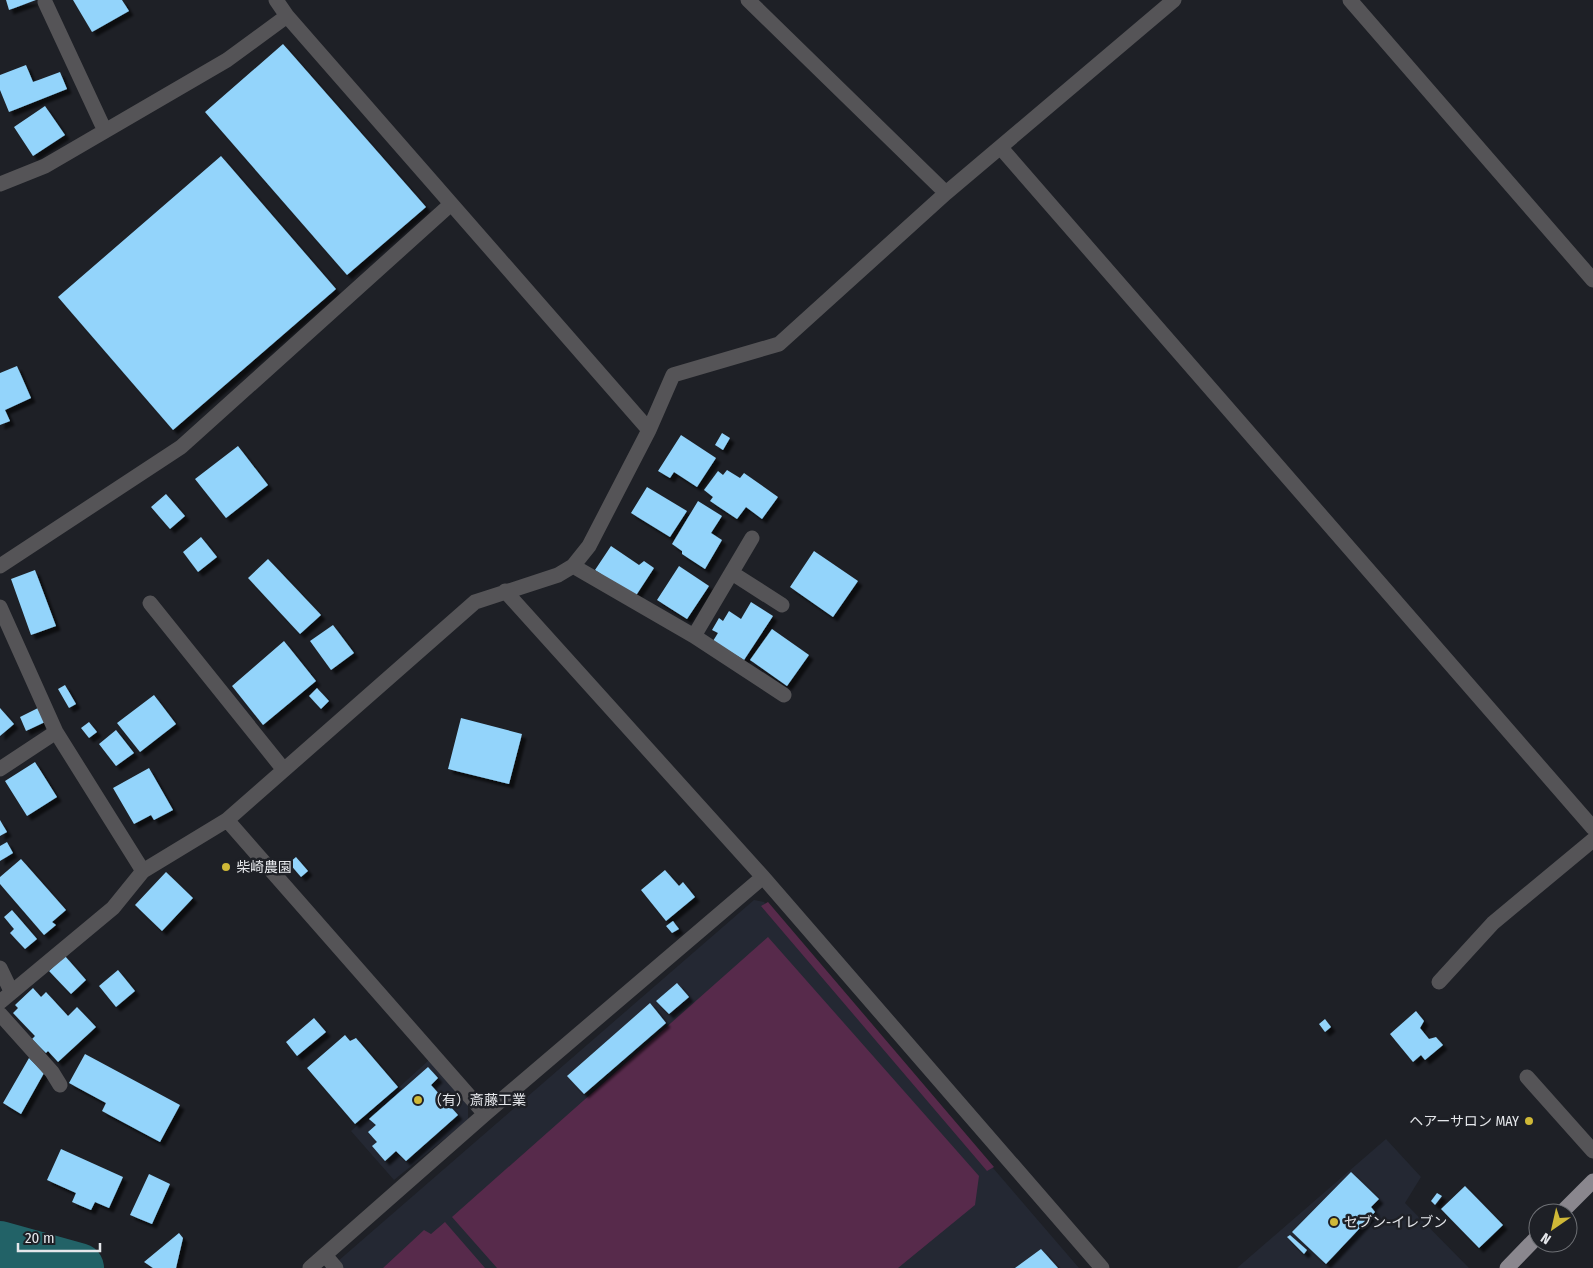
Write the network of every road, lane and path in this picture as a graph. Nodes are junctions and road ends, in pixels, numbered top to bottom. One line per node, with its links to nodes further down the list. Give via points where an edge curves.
1 (277, 0): 6 (street)
2 (748, 0): 10 (street)
3 (1174, 0): 8 (street)
4 (1350, 0): 12 (street)
5 (45, 2): 7 (street)
6 (287, 16): 7 (street, via 227,60); 11 (street)
7 (105, 131): 9 (street, via 45,166)
8 (1001, 148): 10 (street); 28 (street)
9 (0, 184)
10 (946, 193): 13 (street, via 779,344 673,375)
11 (451, 204): 13 (street); 15 (street, via 181,447)
12 (1593, 280)
13 (650, 430): 16 (street, via 589,546)
14 (752, 538): 17 (street)
15 (0, 566)
16 (573, 566): 18 (street, via 558,575); 22 (street)
17 (732, 573): 20 (street); 22 (street)
18 (505, 591): 26 (street, via 475,602); 31 (street)
19 (150, 603): 26 (street)
20 (782, 605)
21 (0, 607): 24 (street)
22 (694, 636): 23 (street)
23 (784, 695)
24 (56, 732): 25 (street); 30 (street)
25 (0, 769)
26 (284, 770): 27 (street)
27 (227, 820): 30 (street); 39 (street)
28 (1593, 828)
29 (1593, 840): 33 (street, via 1494,923)
30 (143, 871): 34 (street, via 113,908)
31 (763, 877): 39 (street); 47 (street)
32 (0, 968): 34 (street)
33 (1439, 982)
34 (12, 991): 35 (street)
35 (0, 1002)
36 (0, 1014): 38 (street, via 52,1072)
37 (1527, 1077): 40 (street)
38 (60, 1086)
39 (485, 1114): 44 (street)
40 (1593, 1151)
41 (1593, 1181): 42 (main road)
42 (1571, 1203)
43 (1528, 1246): 48 (main road)
44 (325, 1255): 45 (street); 46 (street)
45 (310, 1268)
46 (336, 1268)
47 (1102, 1268)
48 (1507, 1268)

